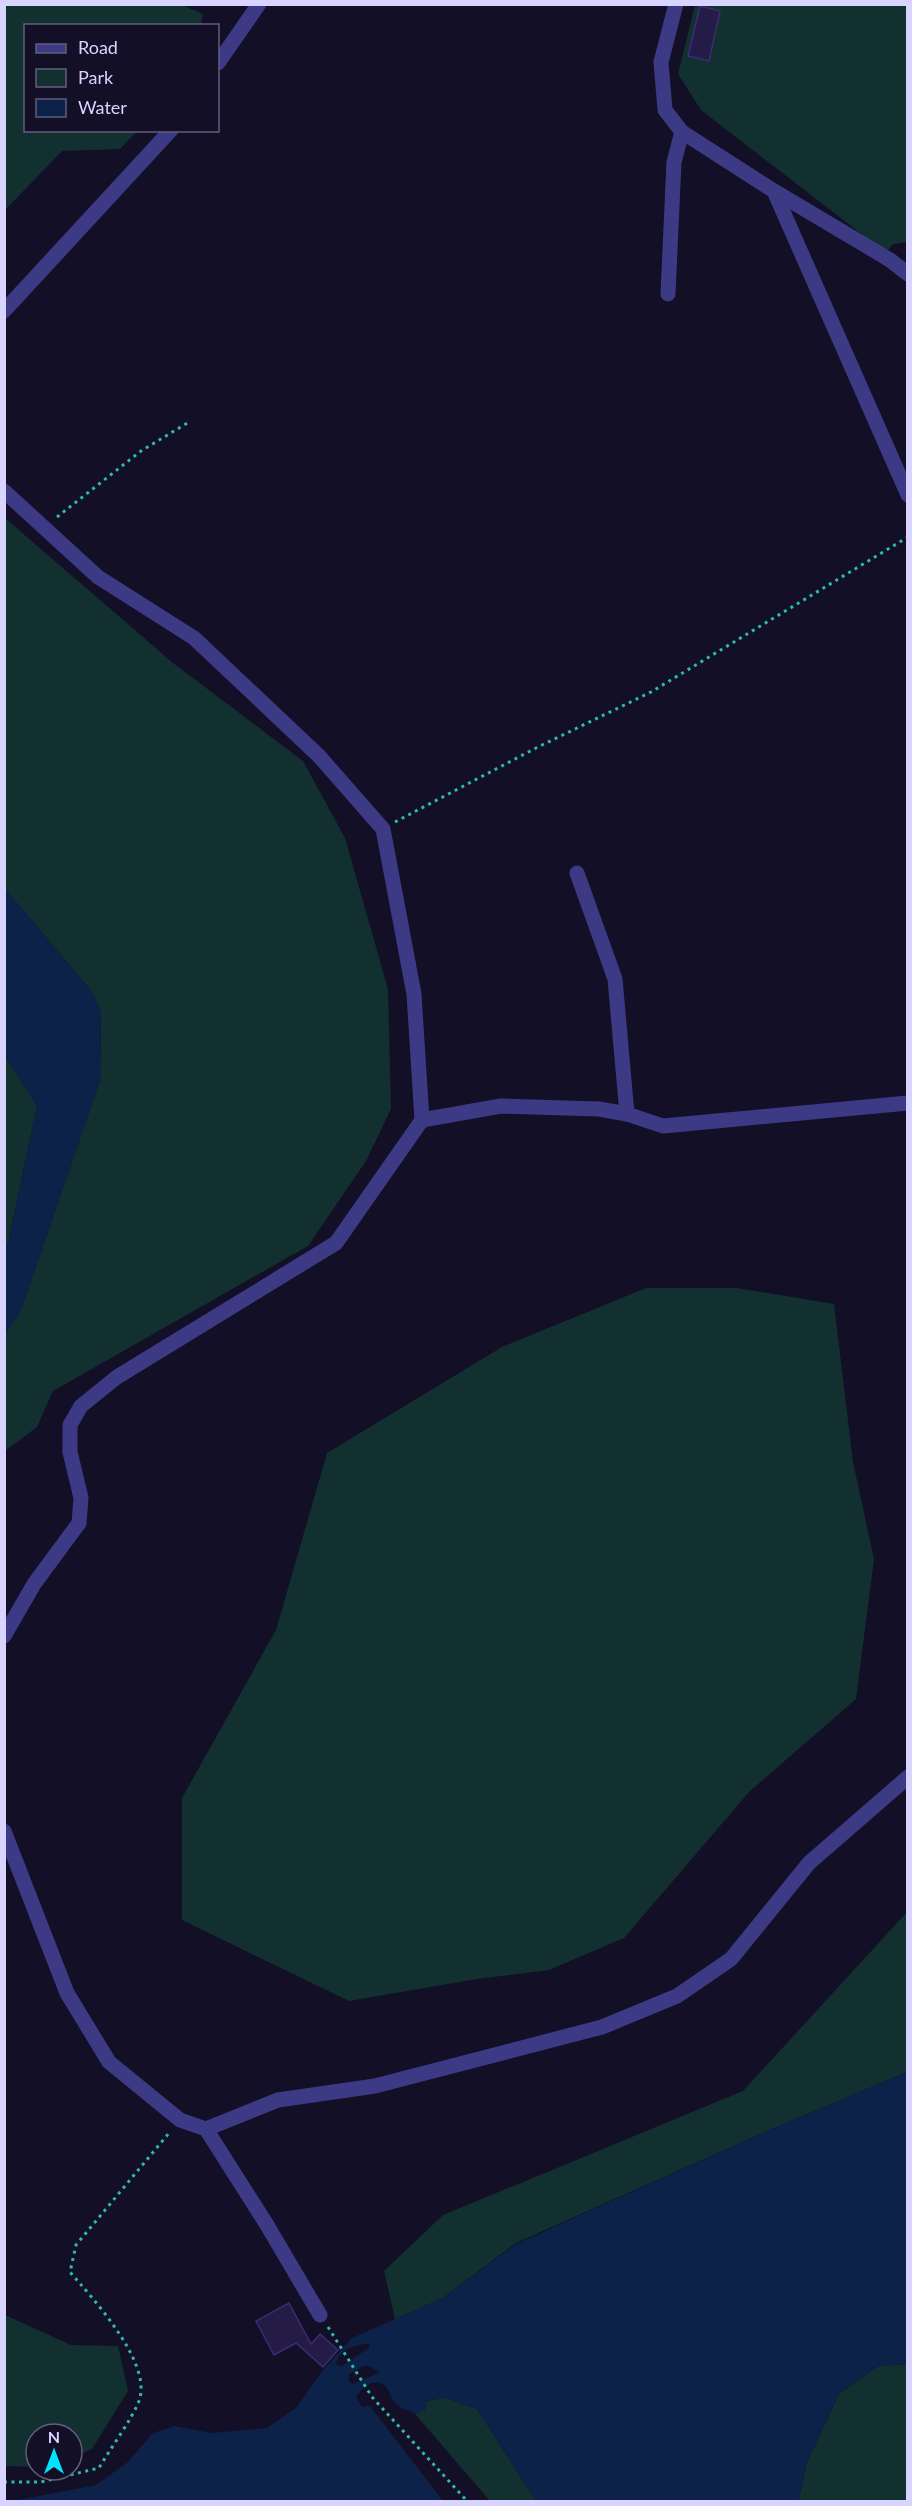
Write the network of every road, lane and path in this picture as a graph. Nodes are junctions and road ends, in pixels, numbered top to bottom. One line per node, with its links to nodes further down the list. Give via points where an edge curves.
1 (259, 4): 3 (street)
2 (676, 4): 5 (street, via 661,62 666,110)
3 (219, 62)
4 (169, 132): 9 (street)
5 (682, 132): 6 (street); 8 (street, via 674,162)
6 (774, 191): 7 (street); 12 (street)
7 (908, 274)
8 (668, 294)
9 (4, 311)
10 (189, 422): 13 (path, via 141,451)
11 (4, 491): 13 (street)
12 (908, 495)
13 (44, 527): 15 (street, via 98,577 194,638 319,756)
14 (908, 537): 15 (path, via 651,692)
15 (383, 829): 19 (street, via 414,994)
16 (577, 873): 18 (street, via 615,979)
17 (908, 1103): 18 (street, via 663,1126)
18 (627, 1114): 19 (street, via 599,1109 501,1106)
19 (422, 1120): 20 (street, via 336,1243 117,1377 81,1406 70,1425 70,1452 81,1498 79,1523 34,1584)
20 (4, 1636)
21 (908, 1777): 24 (street, via 809,1863 731,1959 677,1996 602,2027 375,2086 279,2100)
22 (4, 1831): 23 (street, via 73,2003 109,2062)
23 (180, 2120): 24 (street); 26 (path, via 76,2245 70,2271 114,2323 142,2378 139,2400 99,2468 41,2482)
24 (206, 2129): 25 (street)
25 (320, 2315): 27 (path, via 372,2397)
26 (4, 2482)
27 (468, 2502)

